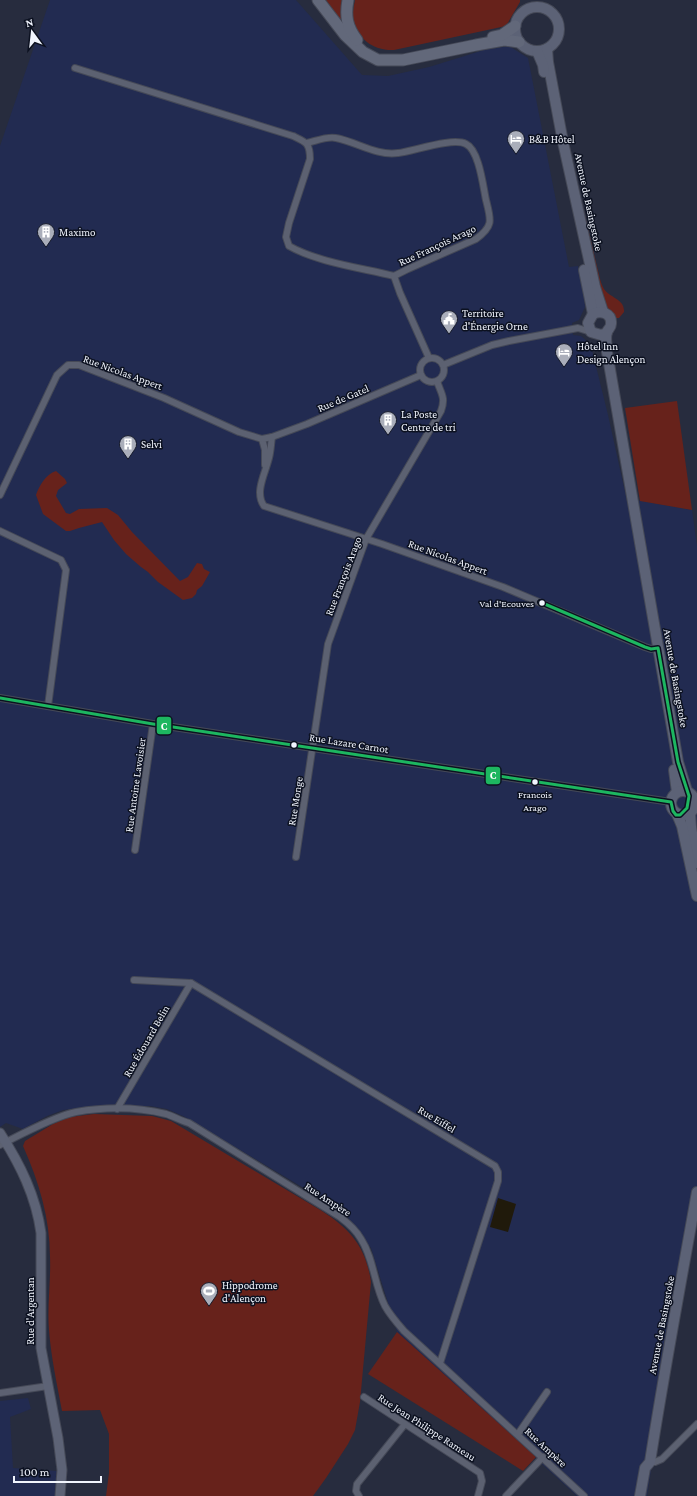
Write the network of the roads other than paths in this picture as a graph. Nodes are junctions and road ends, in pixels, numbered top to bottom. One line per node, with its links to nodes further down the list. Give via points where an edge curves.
1 (318, 0): 7 (highway, via 345,35 363,52 378,60 403,60 504,40)
2 (348, 0): 6 (highway, via 346,12 350,32 365,48 379,56 403,56 502,35)
3 (528, 0): 5 (main road)
4 (540, 4): 5 (main road); 8 (main road, via 558,23 557,38)
5 (526, 11): 6 (main road)
6 (515, 26): 7 (main road)
7 (519, 42): 9 (main road, via 530,50)
8 (547, 49): 9 (main road); 13 (main road, Avenue de Basingstoke, via 563,142 595,287)
9 (537, 51): 13 (main road, Avenue de Basingstoke, via 543,65)
10 (75, 68): 11 (street, via 293,136)
11 (306, 143): 12 (street, via 310,150 310,159 289,223 286,237 289,246 316,257); 12 (street, Rue François Arago, via 335,137 382,153 397,154 456,141 467,144 475,153 490,214 490,226 476,239)
12 (394, 276): 16 (street, Rue François Arago)
13 (595, 315): 14 (street); 15 (main road, via 588,326); 15 (main road, via 608,316 611,322 610,328)
14 (578, 328): 15 (street); 17 (street, via 492,345)
15 (599, 333): 26 (main road, Avenue de Basingstoke)
16 (428, 358): 17 (street, via 438,359); 18 (street, via 421,364)
17 (443, 365): 19 (street, via 443,376)
18 (421, 375): 19 (street, via 426,381); 20 (street, Rue de Gatel)
19 (437, 381): 25 (street, Rue François Arago, via 444,399 441,411)
20 (272, 437): 21 (street, Rue Nicolas Appert); 22 (street, Rue Nicolas Appert)
21 (262, 439): 22 (street, Rue Nicolas Appert); 23 (street, Rue Nicolas Appert, via 239,432 164,398 79,365 68,365 58,375)
22 (266, 468): 25 (street, Rue Nicolas Appert, via 260,495 264,506)
23 (0, 495)
24 (0, 531): 28 (street, via 60,560 66,570)
25 (366, 539): 26 (street, Rue Nicolas Appert, via 524,595); 30 (street, Rue François Arago, via 328,644)
26 (654, 648): 31 (main road, Avenue de Basingstoke)
27 (0, 698): 28 (street, Rue Lazare Carnot)
28 (48, 706): 29 (street, Rue Lazare Carnot)
29 (153, 724): 30 (street, Rue Lazare Carnot); 35 (street, Rue Antoine Lavoisier)
30 (313, 748): 32 (street, Rue Lazare Carnot); 36 (street, Rue Monge)
31 (682, 791): 32 (main road, via 672,798); 33 (main road, via 693,795 696,803)
32 (671, 802): 34 (main road, via 672,809)
33 (690, 813): 34 (main road); 37 (main road)
34 (677, 814): 38 (main road, via 682,826)
35 (136, 850)
36 (296, 857)
37 (697, 866)
38 (697, 896)
39 (134, 980): 40 (street)
40 (191, 983): 41 (street, Rue Édouard Belin); 45 (street, Rue Eiffel, via 495,1166 498,1181)
41 (117, 1108): 43 (street, Rue Ampère, via 71,1114 45,1123); 45 (street, Rue Ampère, via 166,1115 189,1124 340,1217 361,1238 391,1316)
42 (0, 1133): 43 (main road, Rue d'Argentan)
43 (3, 1144): 46 (main road, Rue d'Argentan, via 31,1191 38,1214 41,1233 41,1348)
44 (697, 1192): 54 (main road, Avenue de Basingstoke)
45 (440, 1363): 52 (street, Rue Ampère)
46 (48, 1386): 48 (street); 55 (main road, Rue d'Argentan, via 61,1463)
47 (547, 1392): 52 (street)
48 (0, 1393)
49 (364, 1397): 50 (street, Rue Jean Philippe Rameau)
50 (405, 1424): 56 (street, via 357,1484 356,1491); 57 (street, Rue Jean Philippe Rameau, via 480,1473 482,1482)
51 (697, 1424): 54 (street, via 662,1459)
52 (518, 1434): 53 (street, Rue Ampère)
53 (542, 1457): 58 (street); 59 (street, Rue Ampère)
54 (650, 1462): 60 (main road, Avenue de Basingstoke, via 645,1468)
55 (60, 1496)
56 (359, 1496)
57 (478, 1496)
58 (506, 1496)
59 (584, 1496)
60 (640, 1496)

